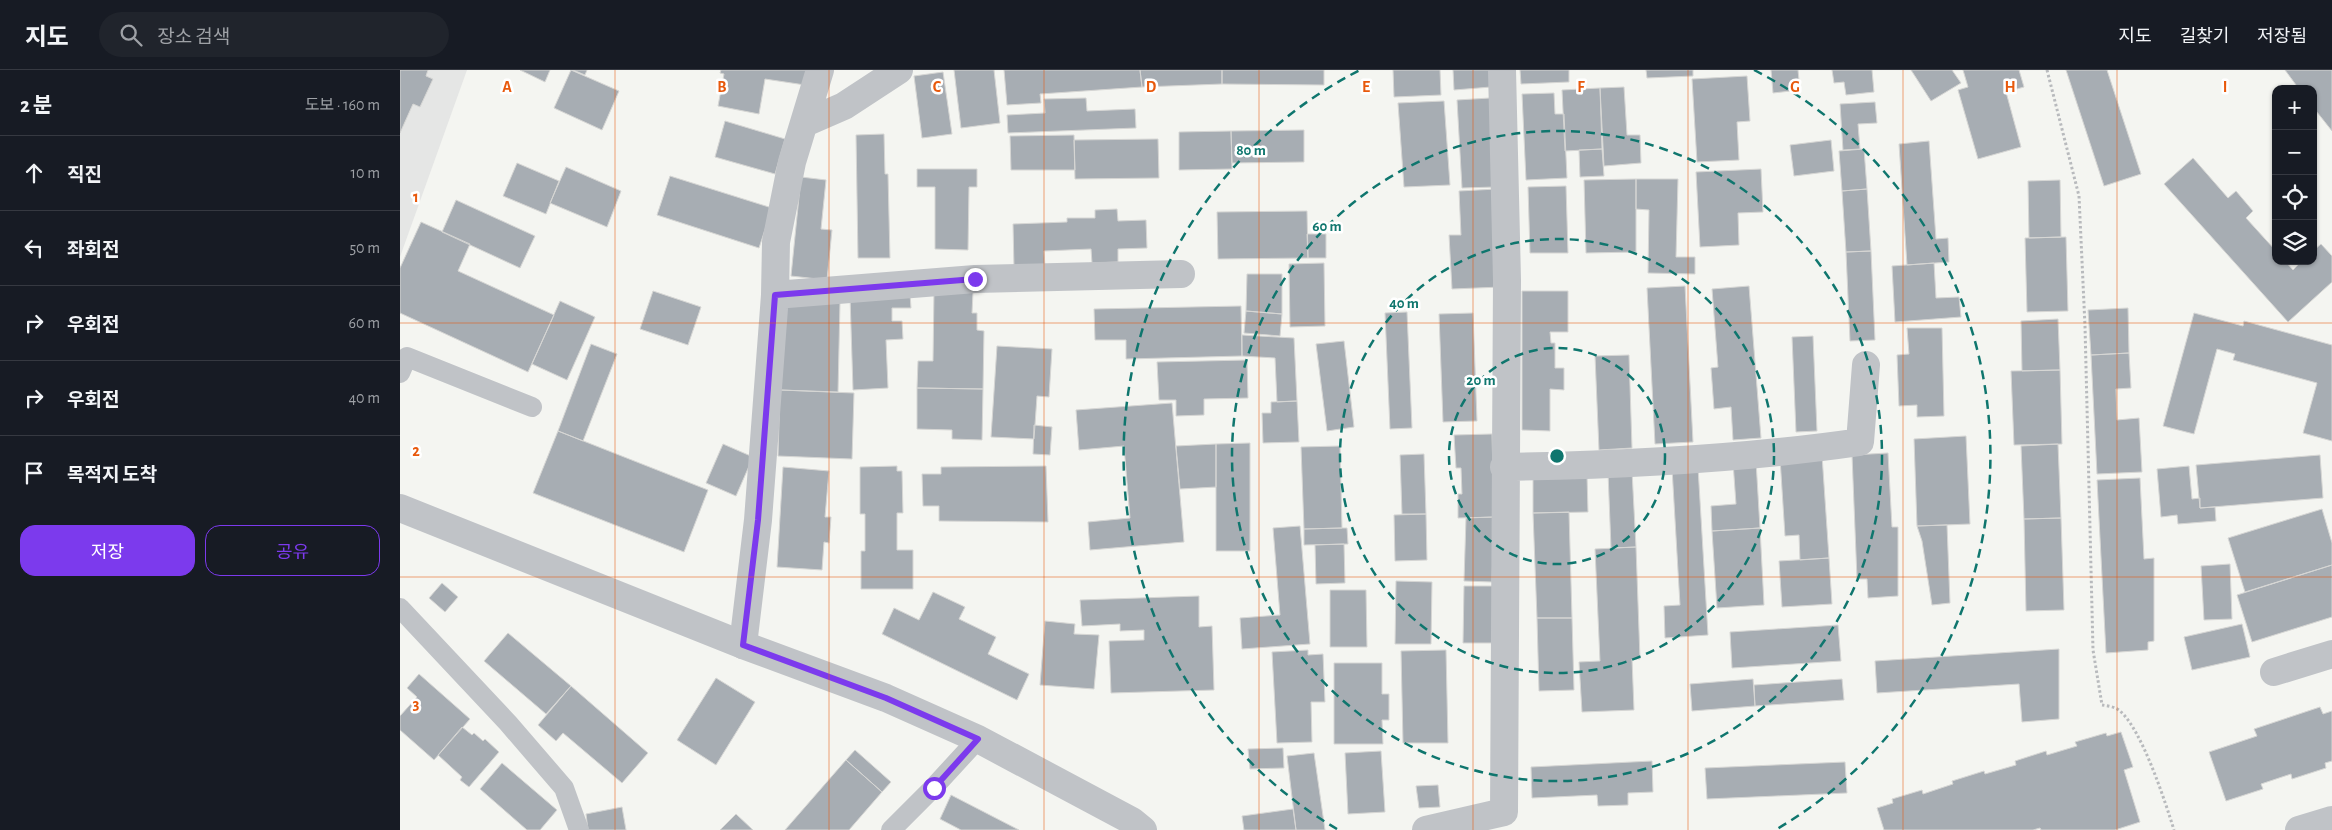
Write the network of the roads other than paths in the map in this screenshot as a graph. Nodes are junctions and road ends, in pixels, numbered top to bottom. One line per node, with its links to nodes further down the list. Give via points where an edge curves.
1 (820, 70): 4 (street)
2 (899, 70): 4 (street, via 844,106)
3 (1502, 70): 10 (street, via 1507,280)
4 (805, 122): 6 (street, via 792,162 776,242)
5 (1180, 274): 6 (street, via 975,279)
6 (775, 295): 13 (street, via 758,520)
7 (1866, 364): 10 (street, via 1860,442 1804,450 1602,465)
8 (400, 373): 9 (lane, via 408,357)
9 (532, 407)
10 (1504, 467): 21 (street, via 1504,812)
11 (400, 508): 13 (street)
12 (400, 608): 18 (lane, via 564,788)
13 (743, 645): 16 (street, via 886,698)
14 (2332, 654): 15 (street)
15 (2274, 672)
16 (978, 739): 19 (lane); 20 (street, via 1132,821)
17 (2332, 820): 22 (street)
18 (579, 830)
19 (890, 830)
20 (1143, 830)
21 (1426, 830)
22 (2299, 830)

